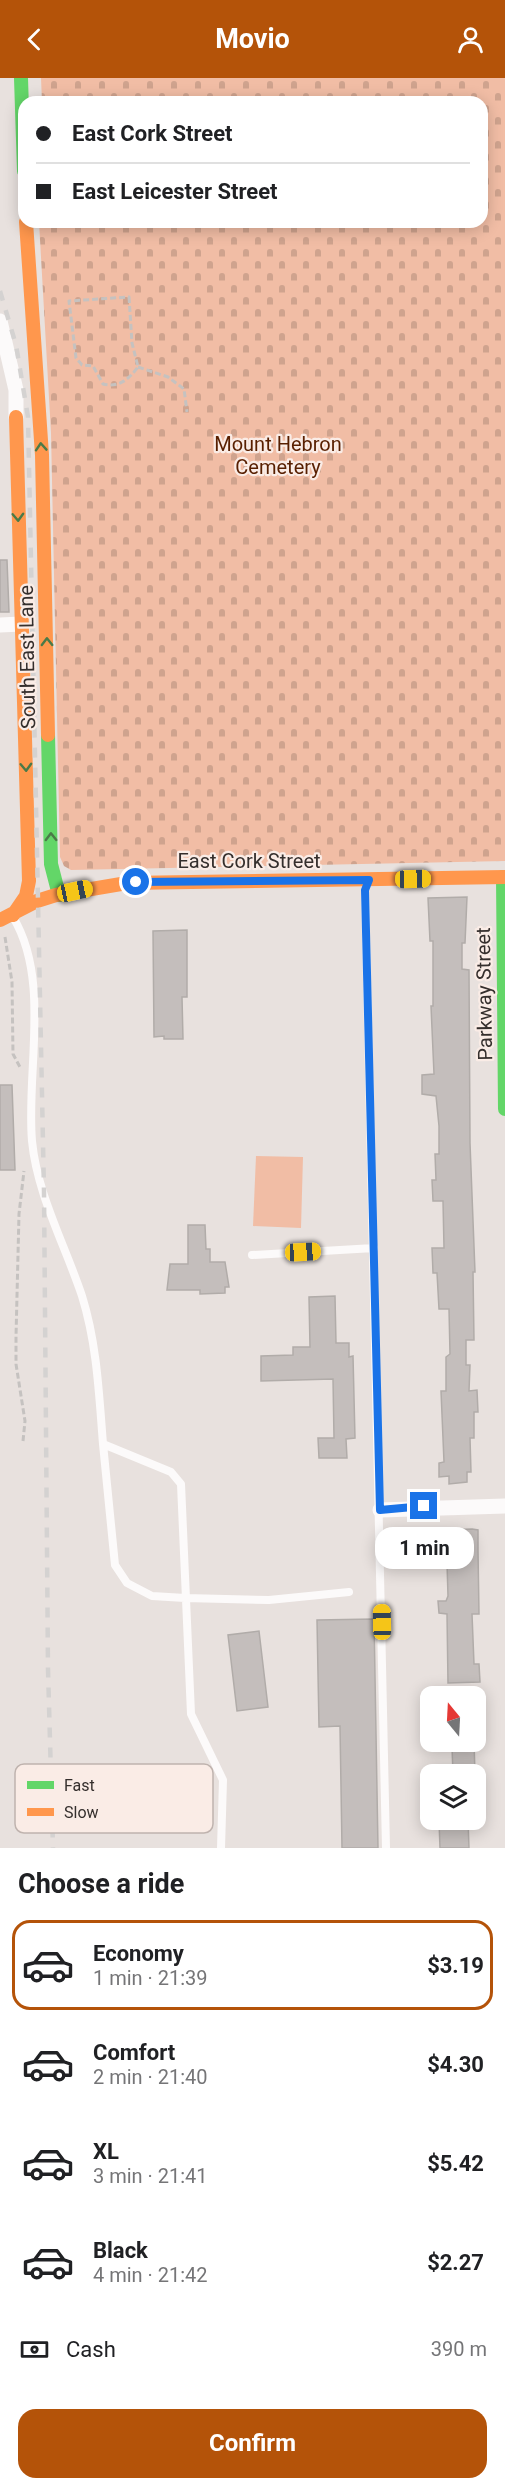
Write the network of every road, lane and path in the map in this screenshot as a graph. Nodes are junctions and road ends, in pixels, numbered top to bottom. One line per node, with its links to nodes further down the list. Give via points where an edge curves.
1 (21, 78): 2 (street)
2 (22, 96)
3 (26, 228): 9 (street, South East Lane)
4 (0, 321): 8 (street, via 14,380)
5 (138, 367): 5 (path, via 129,297 69,301 76,358 82,365 93,366 103,384 111,386 120,384); 6 (path, via 168,377 184,389)
6 (187, 412)
7 (0, 417): 8 (street)
8 (16, 417): 9 (street); 10 (street, South East Lane, one-way to 10)
9 (39, 417): 14 (street, South East Lane, one-way to 9, via 51,864)
10 (21, 624): 11 (street); 15 (street, South East Lane, one-way to 15, via 29,881 26,896)
11 (0, 625)
12 (504, 877): 13 (street, East Cork Street); 17 (street, Parkway Street)
13 (369, 880): 14 (street, East Cork Street, via 146,882 111,884); 19 (lane, via 365,890)
14 (59, 895): 15 (street, East Cork Street, via 39,900)
15 (5, 922): 16 (path, via 12,982 13,1054); 22 (lane, via 20,929 33,979 31,1108 37,1173 93,1338)
16 (24, 1076)
17 (505, 1109)
18 (24, 1164): 21 (path, via 15,1337 25,1421)
19 (374, 1248): 20 (lane); 24 (lane)
20 (252, 1256)
21 (23, 1441)
22 (104, 1444): 26 (lane, via 171,1472 182,1484); 26 (lane, via 115,1565 120,1576 152,1596)
23 (505, 1506): 24 (street)
24 (380, 1510): 28 (lane)
25 (349, 1592): 26 (lane, via 269,1600)
26 (185, 1598): 27 (lane, via 191,1714 222,1780)
27 (221, 1848)
28 (386, 1848)

